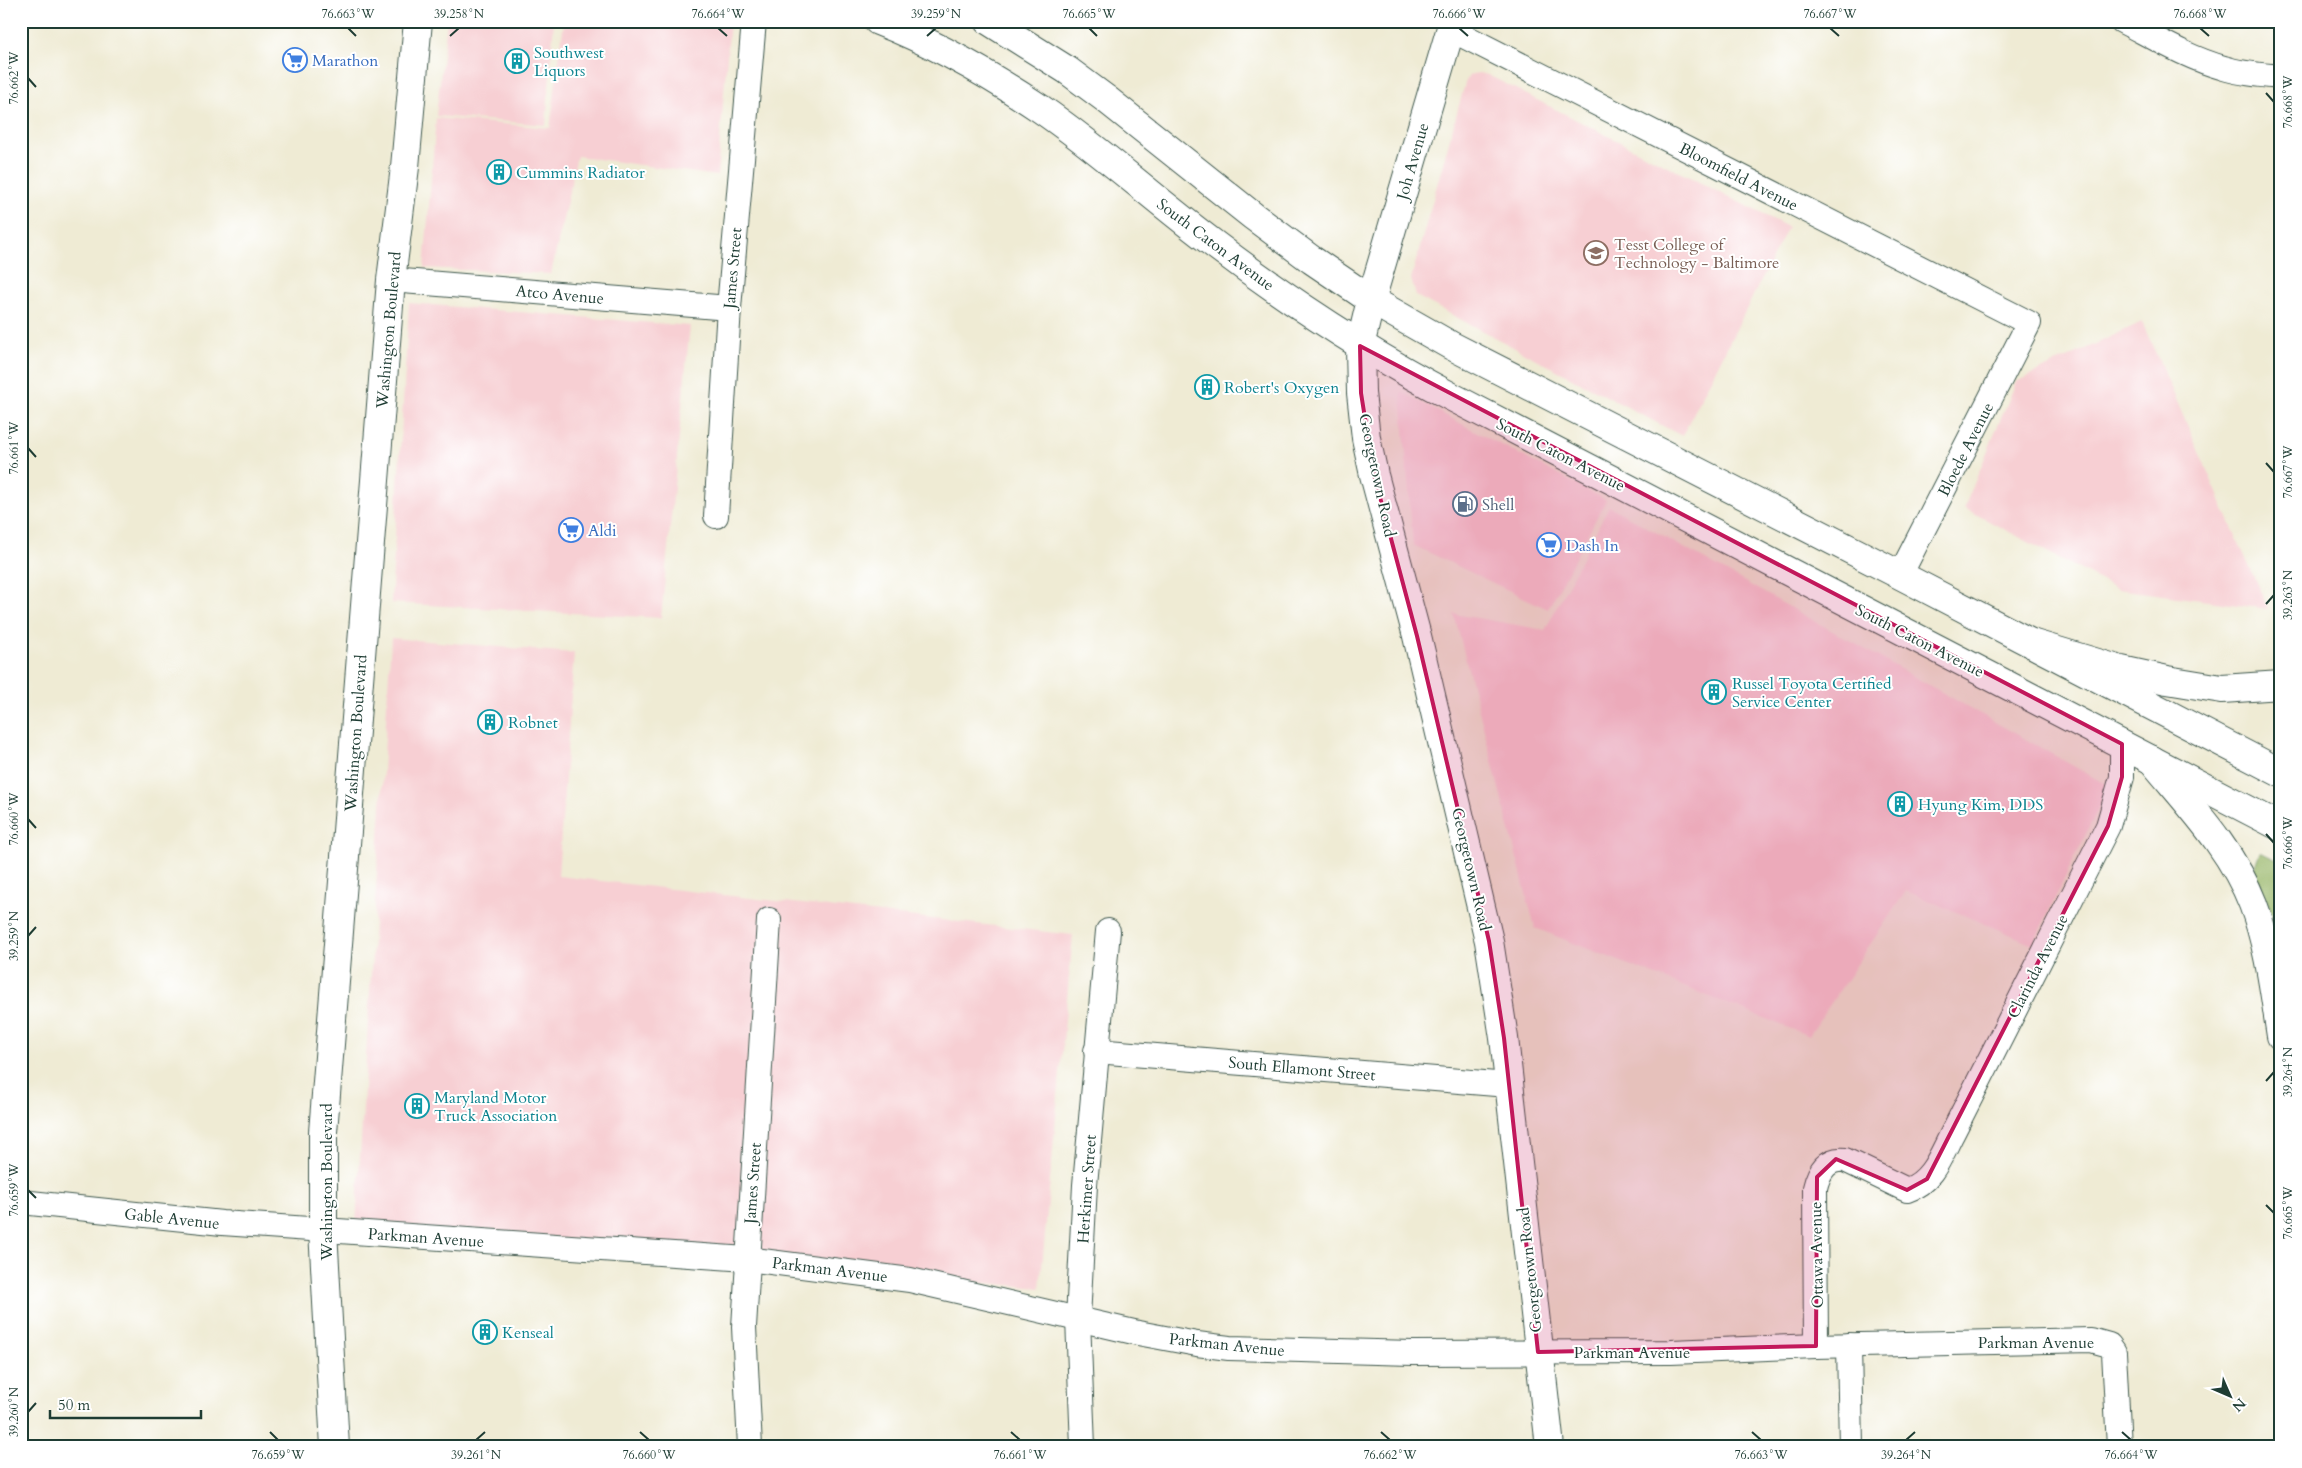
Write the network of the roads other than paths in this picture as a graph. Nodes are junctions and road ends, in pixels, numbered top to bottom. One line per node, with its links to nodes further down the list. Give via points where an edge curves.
1 (418, 21): 8 (main road, Washington Boulevard)
2 (754, 21): 10 (street, James Street)
3 (878, 21): 12 (main road, South Caton Avenue, via 945,52 1041,110 1221,249)
4 (989, 21): 9 (main road, via 1075,76 1260,222)
5 (2122, 21): 7 (street, via 2183,52 2224,68)
6 (1452, 25): 9 (main road, Joh Avenue); 11 (street, Bloomfield Avenue)
7 (2281, 77)
8 (392, 280): 10 (street, Atco Avenue); 28 (main road, Washington Boulevard, via 323,1132)
9 (1371, 300): 12 (main road, Georgetown Road); 14 (main road, via 1450,345)
10 (729, 308): 13 (street, James Street)
11 (2029, 323): 14 (street, Bloede Avenue)
12 (1360, 346): 17 (main road, South Caton Avenue, via 1446,394); 25 (main road, Georgetown Road, via 1366,438 1417,636 1489,941)
13 (716, 516)
14 (1900, 575): 15 (main road)
15 (2031, 643): 16 (main road, via 2167,680 2222,688); 19 (main road)
16 (2281, 685)
17 (2122, 744): 18 (main road, South Caton Avenue); 26 (street, Clarinda Avenue, via 2122,777 2108,826 1927,1179 1907,1190 1846,1160 1836,1159)
18 (2152, 760): 20 (main road, South Caton Avenue); 23 (main road, via 2213,834 2237,869 2253,905 2268,956)
19 (2281, 773)
20 (2281, 828)
21 (769, 920): 29 (street, James Street)
22 (1108, 931): 24 (street, Herkimer Street)
23 (2281, 1036)
24 (1096, 1051): 25 (street, South Ellamont Street); 30 (street, Herkimer Street)
25 (1508, 1085): 33 (main road, Georgetown Road)
26 (1824, 1167): 32 (street, Ottawa Avenue, via 1815,1188)
27 (21, 1202): 28 (street, Gable Avenue)
28 (324, 1230): 29 (street, Parkman Avenue); 34 (main road, Washington Boulevard)
29 (747, 1259): 30 (street, Parkman Avenue, via 910,1280); 35 (street, James Street, via 744,1328)
30 (1078, 1319): 33 (street, Parkman Avenue, via 1229,1348 1413,1353); 36 (street, Herkimer Street)
31 (1849, 1345): 32 (street, Parkman Avenue); 38 (street); 39 (street, Parkman Avenue, via 2091,1340 2108,1344 2116,1360)
32 (1816, 1346): 33 (street, Parkman Avenue, via 1671,1352)
33 (1538, 1352): 37 (main road, Georgetown Road)
34 (335, 1447)
35 (750, 1447)
36 (1083, 1447)
37 (1550, 1447)
38 (1851, 1447)
39 (2119, 1447)

